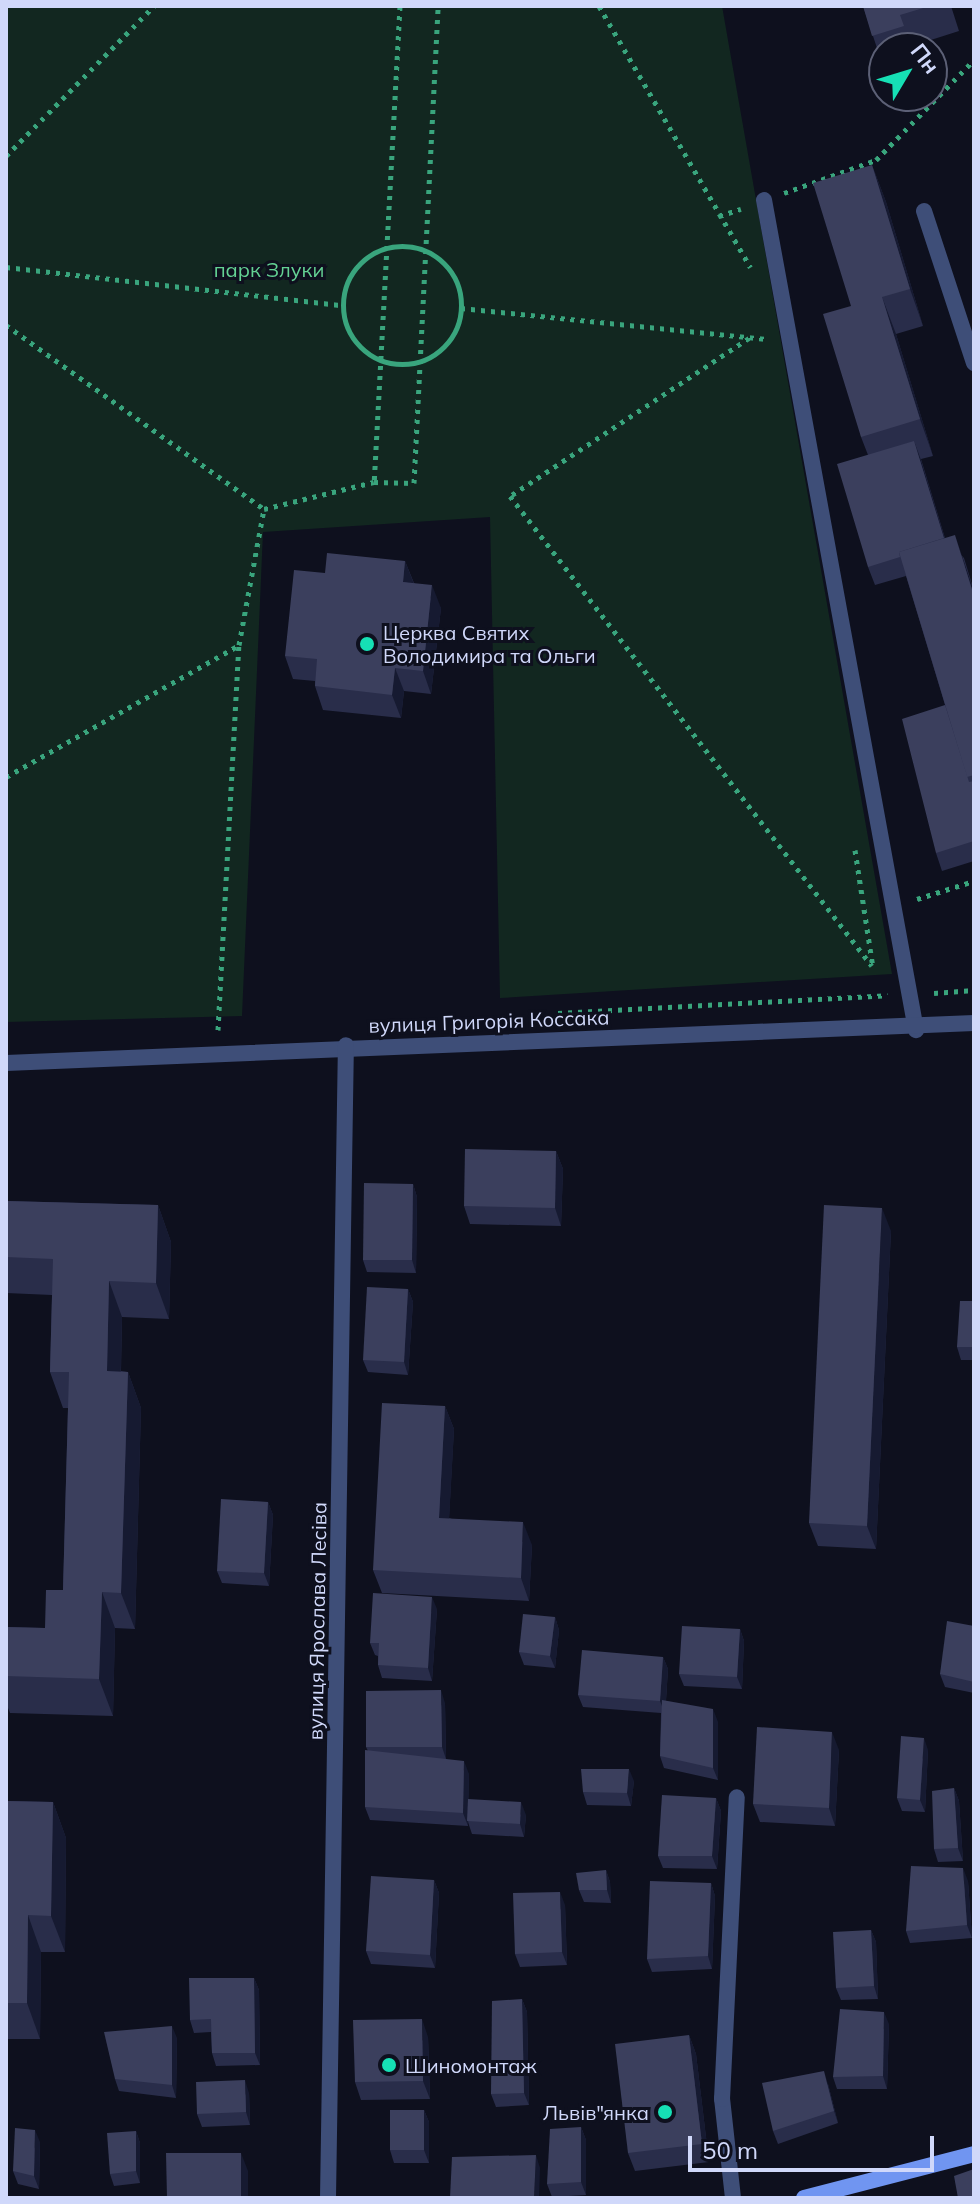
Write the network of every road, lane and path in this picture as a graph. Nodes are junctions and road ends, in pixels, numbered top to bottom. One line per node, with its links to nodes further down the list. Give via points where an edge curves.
1 (154, 6): 6 (path)
2 (400, 6): 9 (path)
3 (438, 6): 10 (path)
4 (599, 6): 7 (path, via 719,216)
5 (974, 60): 7 (path, via 876,160)
6 (6, 156)
7 (764, 200): 25 (street)
8 (924, 211): 19 (street)
9 (386, 248): 10 (path); 12 (path, via 354,270); 17 (path)
10 (425, 252): 13 (path, via 451,272); 18 (path)
11 (6, 267): 12 (path)
12 (342, 305): 17 (path, via 353,340)
13 (461, 308): 15 (path); 18 (path, via 449,342)
14 (6, 325): 21 (path)
15 (749, 338): 16 (path); 26 (path, via 510,496)
16 (777, 340)
17 (380, 360): 18 (path); 20 (path)
18 (420, 361): 20 (path, via 414,483)
19 (974, 363)
20 (374, 482): 21 (path)
21 (264, 509): 22 (path)
22 (239, 645): 23 (path); 28 (path)
23 (6, 777)
24 (974, 881): 25 (path)
25 (893, 906): 29 (street)
26 (873, 967)
27 (974, 1023): 29 (street, вулиця Григорія Коссака)
28 (218, 1030)
29 (916, 1030): 30 (street, вулиця Григорія Коссака)
30 (346, 1045): 31 (street, вулиця Григорія Коссака); 35 (street, вулиця Ярослава Лесіва)
31 (6, 1063)
32 (737, 1797): 36 (street, via 722,2099)
33 (974, 2154): 34 (main road)
34 (812, 2197)
35 (328, 2198)
36 (733, 2198)

